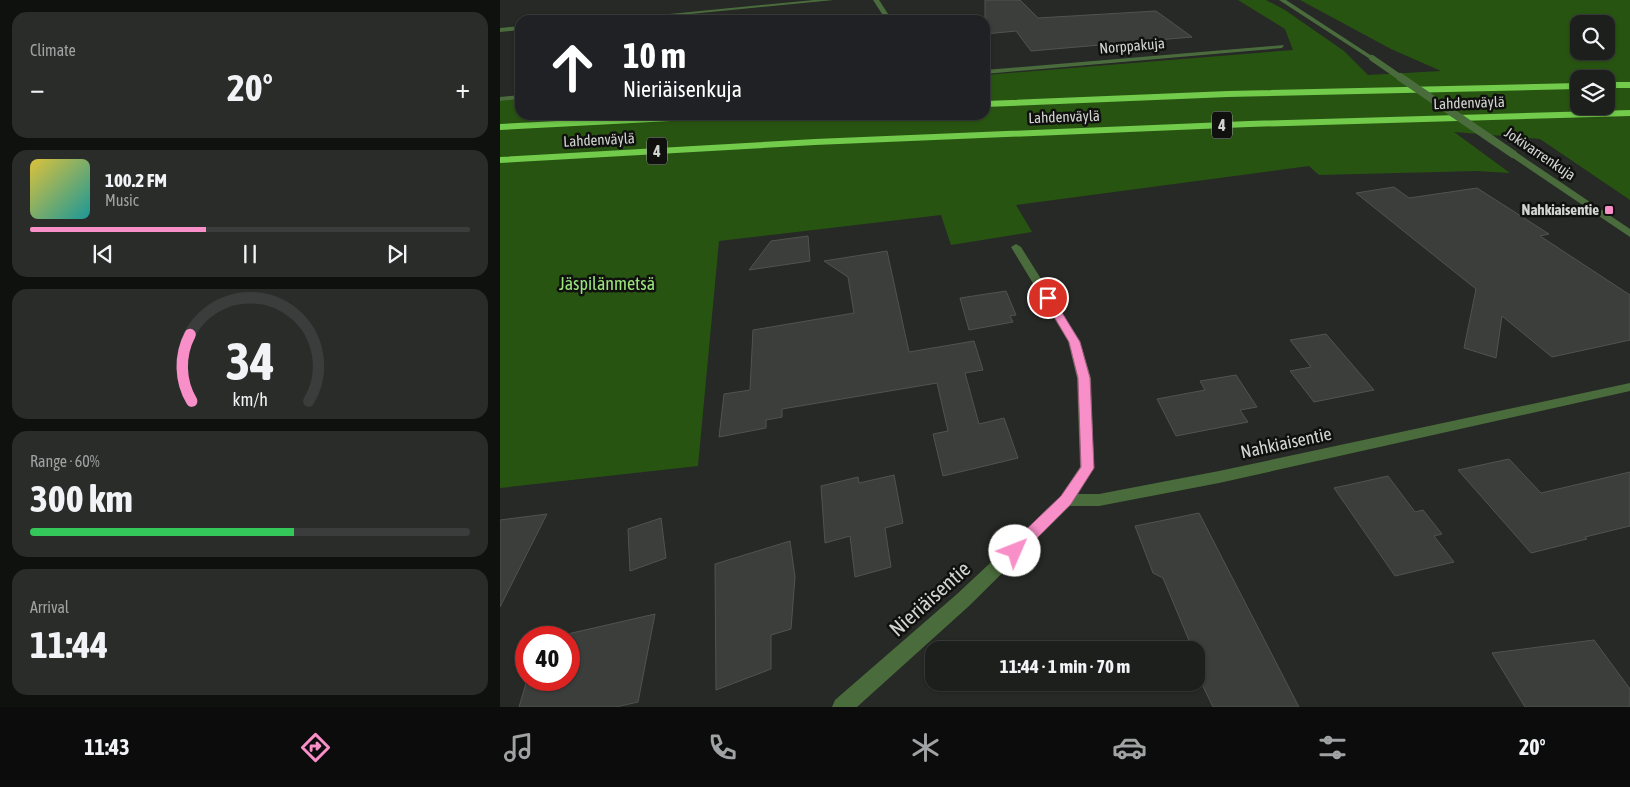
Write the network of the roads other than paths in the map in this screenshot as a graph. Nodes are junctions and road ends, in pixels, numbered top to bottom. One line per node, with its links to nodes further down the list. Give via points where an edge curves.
1 (831, 0): 4 (street)
2 (876, 0): 5 (street)
3 (1282, 0): 20 (street, Jokivarrenkuja, bridge)
4 (666, 15)
5 (886, 15)
6 (515, 28): 7 (street)
7 (500, 30)
8 (1282, 46): 9 (street, Norppakuja)
9 (990, 72)
10 (1615, 85): 11 (highway)
11 (1630, 85)
12 (1570, 86): 15 (highway, Lahdenväylä / 4, via 1228,94)
13 (515, 98): 14 (street)
14 (500, 99)
15 (990, 104)
16 (1630, 113): 19 (highway, Lahdenväylä / 4, via 814,142)
17 (633, 120): 18 (highway, Lahdenväylä / 4)
18 (500, 127)
19 (500, 160)
20 (1630, 234)
21 (1016, 247): 23 (street, Nieriäisentie, via 1074,342 1084,378 1087,468)
22 (1630, 387): 23 (street, Nahkiaisentie, via 1219,477 1099,500)
23 (1066, 500): 24 (street, Nieriäisentie, via 958,605)
24 (842, 707)

